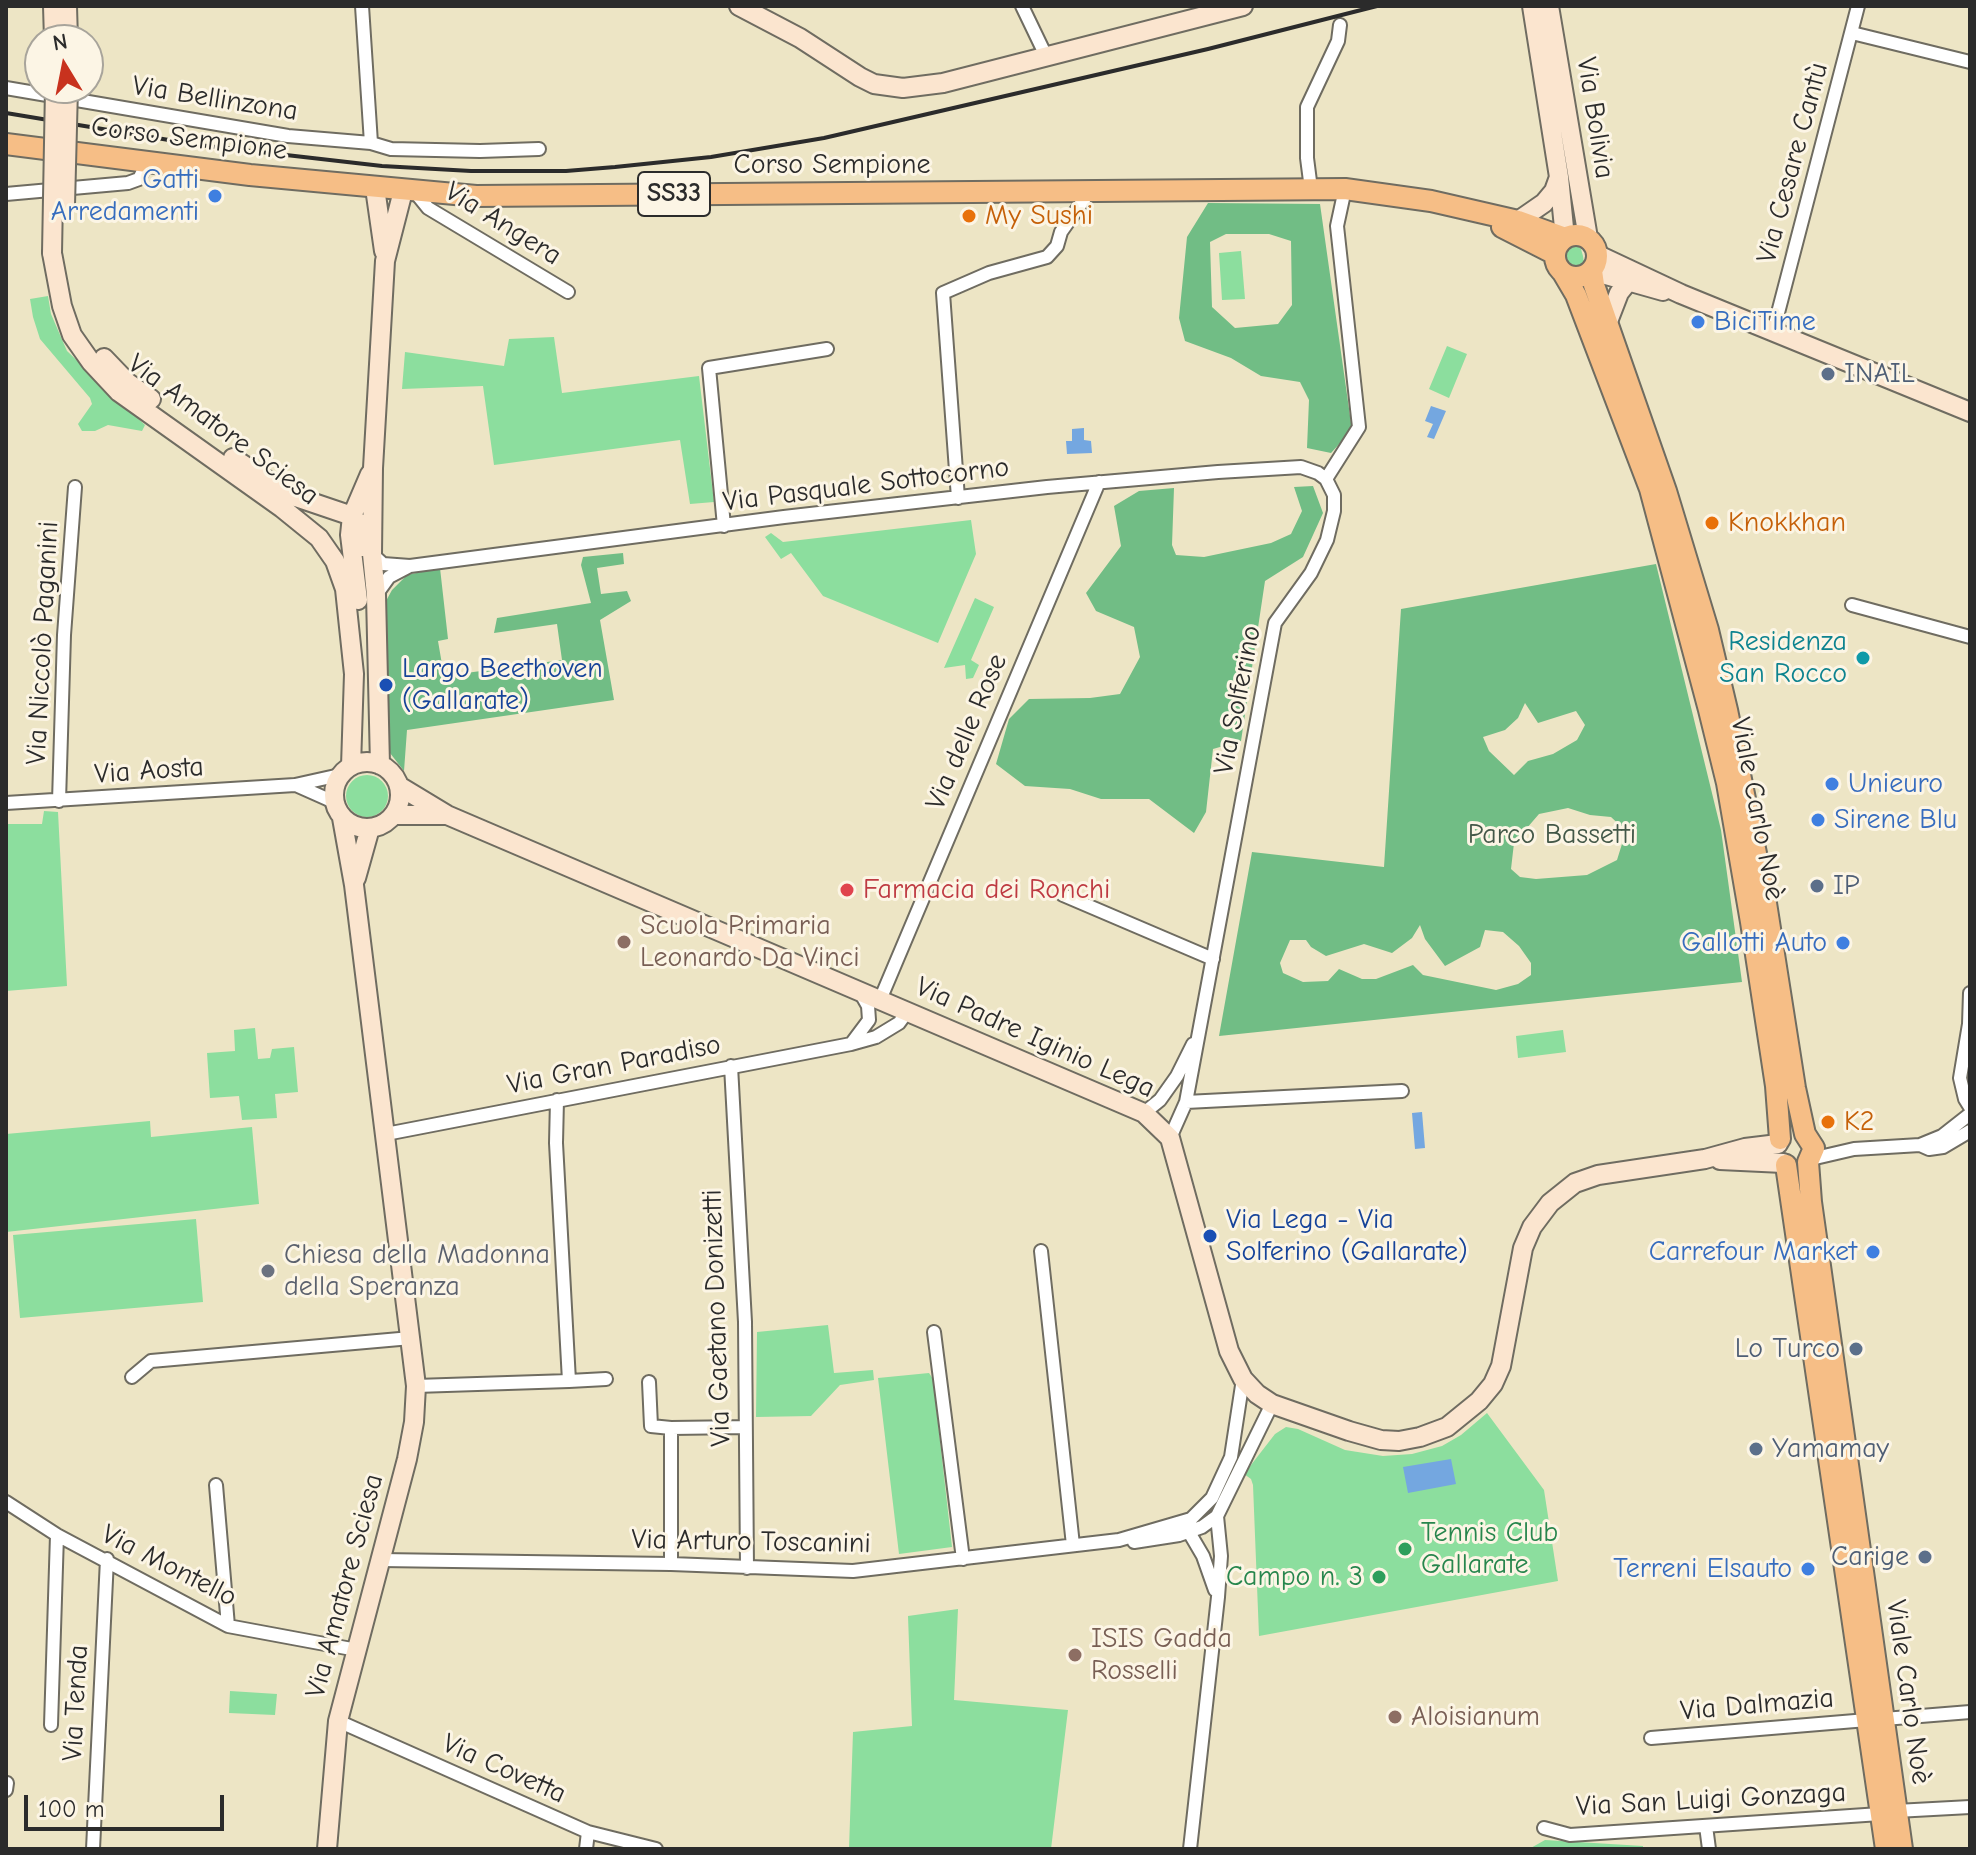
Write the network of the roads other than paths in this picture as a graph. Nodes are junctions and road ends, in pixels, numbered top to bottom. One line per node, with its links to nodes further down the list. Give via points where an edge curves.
1 (362, 6): 15 (street)
2 (742, 6): 10 (street, via 860,77 888,87 943,83)
3 (1022, 6): 10 (street)
4 (1243, 6): 10 (street)
5 (1532, 6): 19 (street, Via Bolivia)
6 (1549, 6): 30 (street, Via Bolivia)
7 (1858, 6): 9 (street, Via Cesare Cantù)
8 (1340, 25): 21 (street, via 1338,41 1307,107)
9 (1852, 33): 11 (street); 36 (street, Via Cesare Cantù)
10 (1046, 56)
11 (1970, 62)
12 (6, 88): 15 (street, Via Bellinzona, via 288,136)
13 (55, 104): 28 (street, Via Amatore Sciesa, bridge)
14 (67, 104): 28 (street, Via Amatore Sciesa, bridge)
15 (371, 143): 17 (street, Via Bellinzona, via 391,149)
16 (6, 144): 18 (main road, Corso Sempione / SS33)
17 (539, 149)
18 (147, 163): 20 (main road, Corso Sempione / SS33); 25 (street, via 139,179 128,183)
19 (1559, 177): 27 (street, Via Bolivia, via 1544,203); 29 (street, Via Bolivia)
20 (375, 188): 24 (main road, Corso Sempione / SS33); 31 (street, Via Amatore Sciesa)
21 (1311, 189): 22 (main road, Corso Sempione / SS33); 23 (main road, Corso Sempione / SS33)
22 (1345, 189): 26 (main road, Corso Sempione); 40 (street, via 1337,226 1359,427)
23 (1090, 191): 24 (main road, Corso Sempione / SS33, via 492,196); 44 (street, via 1047,257 943,293)
24 (409, 192): 31 (street, Via Amatore Sciesa); 33 (street, Via Angera)
25 (6, 194)
26 (1467, 210): 27 (main road, Corso Sempione); 29 (main road, Corso Sempione)
27 (1518, 221): 29 (main road, Corso Sempione)
28 (58, 252): 45 (street, Via Amatore Sciesa, via 84,330 128,383 246,468 290,495); 48 (street, Via Amatore Sciesa, via 62,306 72,335 100,372 119,392)
29 (1561, 255): 30 (main road, via 1576,235); 30 (main road, via 1573,278 1583,277); 88 (main road, Viale Carlo Noè, via 1650,489 1727,783)
30 (1593, 255): 32 (street); 34 (street); 35 (main road, Viale Carlo Noè, via 1594,285)
31 (385, 261): 39 (street, Via Amatore Sciesa)
32 (1627, 283): 34 (street); 35 (street)
33 (568, 292)
34 (1681, 294): 36 (street)
35 (1607, 324): 87 (main road, Viale Carlo Noè, via 1666,491 1718,670)
36 (1773, 332): 38 (street)
37 (827, 349): 47 (street, via 709,368)
38 (1970, 412)
39 (373, 468): 43 (street, Via Amatore Sciesa); 49 (street, Via Amatore Sciesa)
40 (1326, 479): 41 (street, Via Pasquale Sottocorno, via 1301,467 1282,467); 68 (street, Via Solferino, via 1334,495 1327,540 1275,623)
41 (1099, 482): 44 (street, Via Pasquale Sottocorno); 71 (street, Via delle Rose)
42 (75, 487): 60 (street, Via Niccolò Paganini)
43 (361, 493): 45 (street, Via Amatore Sciesa); 46 (street, Via Amatore Sciesa)
44 (958, 498): 47 (street, Via Pasquale Sottocorno)
45 (329, 509): 46 (street, Via Amatore Sciesa); 48 (street, Via Amatore Sciesa, via 321,515)
46 (352, 516): 54 (street, Via Amatore Sciesa, via 360,525); 55 (street, Via Amatore Sciesa, via 360,619)
47 (724, 526): 50 (street, Via Pasquale Sottocorno)
48 (319, 538): 55 (street, Via Amatore Sciesa, via 345,589)
49 (372, 554): 50 (street, Via Pasquale Sottocorno, via 383,564); 51 (street, Via Amatore Sciesa)
50 (410, 566): 51 (street, via 389,577)
51 (376, 595): 54 (street, Via Amatore Sciesa)
52 (1852, 605): 53 (street)
53 (1970, 637)
54 (378, 660): 56 (street, Via Amatore Sciesa)
55 (354, 674): 57 (street, Via Amatore Sciesa)
56 (380, 765): 57 (street, via 365,762); 59 (street)
57 (346, 771): 58 (street, Via Aosta); 62 (street, via 335,786)
58 (295, 785): 60 (street, Via Aosta); 62 (street, Via Aosta)
59 (399, 786): 63 (street); 64 (street, Via Padre Iginio Lega)
60 (59, 801): 61 (street, Via Aosta)
61 (6, 803)
62 (338, 810): 65 (street, via 354,826); 66 (street, Via Amatore Sciesa)
63 (394, 815): 64 (street, Via Padre Iginio Lega); 65 (street)
64 (447, 815): 69 (street, Via Padre Iginio Lega)
65 (370, 828): 66 (street, Via Amatore Sciesa)
66 (354, 885): 84 (street, Via Amatore Sciesa)
67 (1063, 895): 68 (street)
68 (1213, 959): 74 (street, Via Solferino)
69 (859, 991): 71 (street, Via Padre Iginio Lega); 75 (street, via 869,1020)
70 (1970, 993): 73 (street)
71 (880, 1000): 72 (street, Via Padre Iginio Lega)
72 (907, 1012): 75 (street, Via Gran Paradiso, via 876,1037); 81 (street, Via Padre Iginio Lega)
73 (1969, 1026): 80 (street, via 1960,1078)
74 (1200, 1030): 79 (street, Via Solferino); 81 (street, Via Solferino, via 1177,1076)
75 (851, 1044): 76 (street, Via Gran Paradiso)
76 (731, 1066): 78 (street, Via Gran Paradiso); 99 (street, Via Gaetano Donizetti, via 745,1322)
77 (1402, 1091): 79 (street)
78 (557, 1100): 84 (street, Via Gran Paradiso); 95 (street)
79 (1186, 1102): 85 (street, Via Solferino)
80 (1970, 1107)
81 (1144, 1113): 85 (street, Via Padre Iginio Lega)
82 (1970, 1114): 86 (street)
83 (1970, 1131): 86 (street, via 1943,1147)
84 (386, 1134): 91 (street, Via Amatore Sciesa)
85 (1170, 1138): 94 (street, Via Padre Iginio Lega, via 1229,1351)
86 (1920, 1145): 87 (street)
87 (1809, 1149): 88 (main road, via 1798,1167); 88 (main road, via 1792,1131); 117 (main road, Viale Carlo Noè, via 1811,1202)
88 (1782, 1153): 98 (street, Via Padre Iginio Lega, via 1745,1148 1598,1175 1575,1183 1550,1203 1523,1248 1493,1384 1447,1427 1420,1437 1381,1440); 117 (main road, Viale Carlo Noè)
89 (1041, 1251): 107 (street)
90 (934, 1332): 109 (street)
91 (411, 1338): 92 (street, via 151,1361); 97 (street, Via Amatore Sciesa)
92 (132, 1377)
93 (606, 1379): 95 (street)
94 (1243, 1379): 98 (street, Via Padre Iginio Lega); 104 (street, via 1231,1457 1212,1498)
95 (569, 1381): 97 (street)
96 (649, 1382): 100 (street, via 651,1426)
97 (416, 1386): 110 (street, Via Amatore Sciesa, via 407,1459)
98 (1272, 1404): 103 (street)
99 (745, 1427): 100 (street); 112 (street, Via Gaetano Donizetti)
100 (671, 1428): 111 (street)
101 (216, 1485): 114 (street)
102 (6, 1502): 105 (street, Via Montello)
103 (1217, 1516): 104 (street); 106 (street)
104 (1191, 1525): 106 (street); 107 (street, Via Arturo Toscanini, via 1151,1541); 113 (street)
105 (57, 1535): 108 (street, Via Montello); 119 (street, Via Montello)
106 (1220, 1538): 113 (street)
107 (1073, 1545): 109 (street, Via Arturo Toscanini)
108 (107, 1559): 114 (street, Via Montello); 126 (street, Via Tenda)
109 (963, 1559): 112 (street, Via Arturo Toscanini, via 853,1571)
110 (380, 1560): 111 (street, Via Arturo Toscanini); 115 (street, Via Amatore Sciesa)
111 (671, 1564): 112 (street, Via Arturo Toscanini)
112 (747, 1568)
113 (1218, 1597): 130 (street)
114 (228, 1626): 115 (street, Via Montello)
115 (357, 1650): 118 (street, Via Amatore Sciesa)
116 (1970, 1712): 117 (street, Via Dalmazia)
117 (1875, 1720): 120 (street, Via Dalmazia); 122 (main road, Viale Carlo Noè)
118 (338, 1721): 125 (street, Via Covetta); 127 (street, Via Amatore Sciesa)
119 (51, 1725)
120 (1651, 1738)
121 (1970, 1807): 122 (street, Via San Luigi Gonzaga)
122 (1888, 1812): 123 (street, Via San Luigi Gonzaga); 132 (main road, Viale Carlo Noè); 133 (main road, Viale Carlo Noè)
123 (1706, 1826): 124 (street, Via San Luigi Gonzaga, via 1570,1835); 131 (street)
124 (1544, 1828)
125 (588, 1832): 128 (street); 129 (street, Via Covetta)
126 (93, 1849)
127 (327, 1849)
128 (586, 1849)
129 (656, 1849)
130 (1190, 1849)
131 (1709, 1849)
132 (1886, 1849)
133 (1902, 1849)

